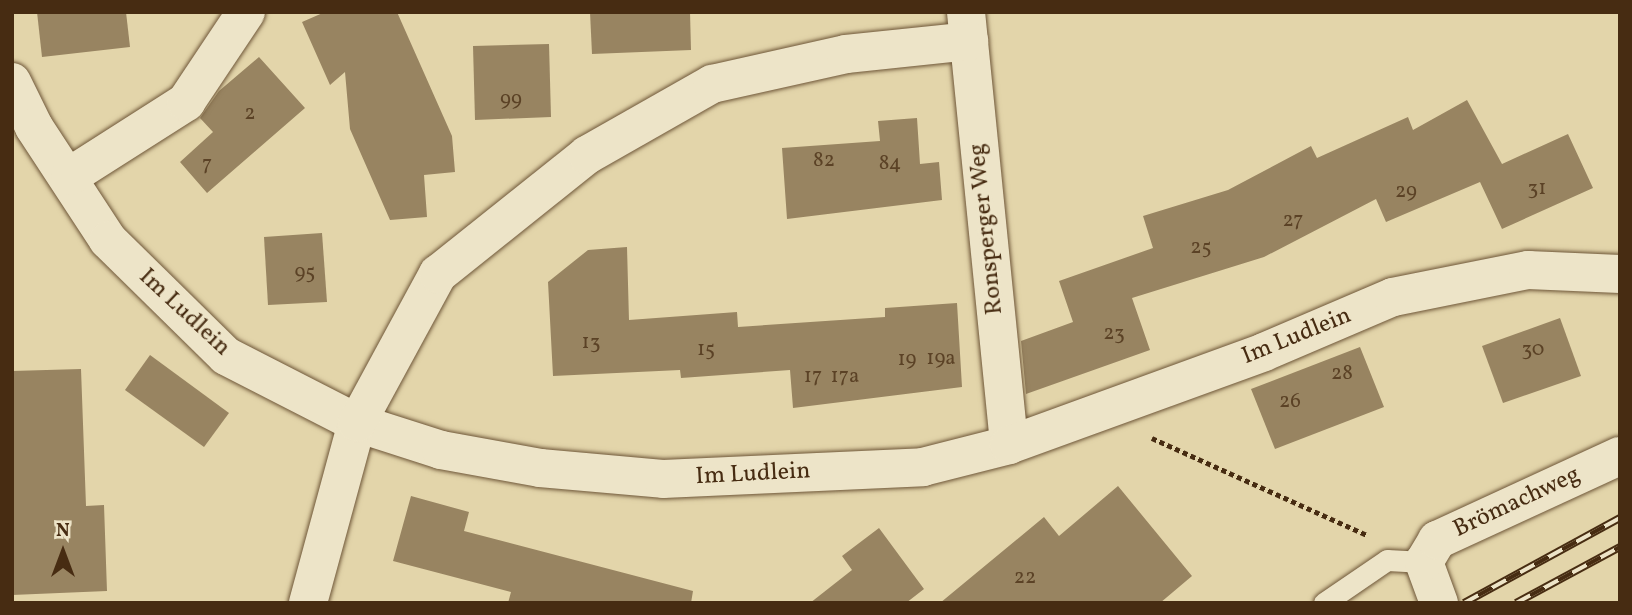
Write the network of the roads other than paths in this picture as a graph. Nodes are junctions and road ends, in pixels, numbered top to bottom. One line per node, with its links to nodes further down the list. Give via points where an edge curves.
1 (246, 12): 4 (street, via 186,102)
2 (967, 27): 6 (street, via 712,84 587,155 438,274); 7 (street, Ronsperger Weg)
3 (12, 82): 4 (street, Im Ludlein, via 34,127)
4 (70, 176): 6 (street, Im Ludlein, via 108,240 226,356)
5 (1620, 274): 7 (street, Im Ludlein, via 1528,270 1393,298)
6 (357, 423): 7 (street, Im Ludlein, via 441,450 528,466 663,479 923,467); 10 (street)
7 (1009, 445)
8 (1620, 456): 9 (street, Brömachweg, via 1437,540)
9 (1406, 561): 11 (lane, Brömachweg); 12 (street)
10 (308, 603)
11 (1324, 603)
12 (1439, 603)

